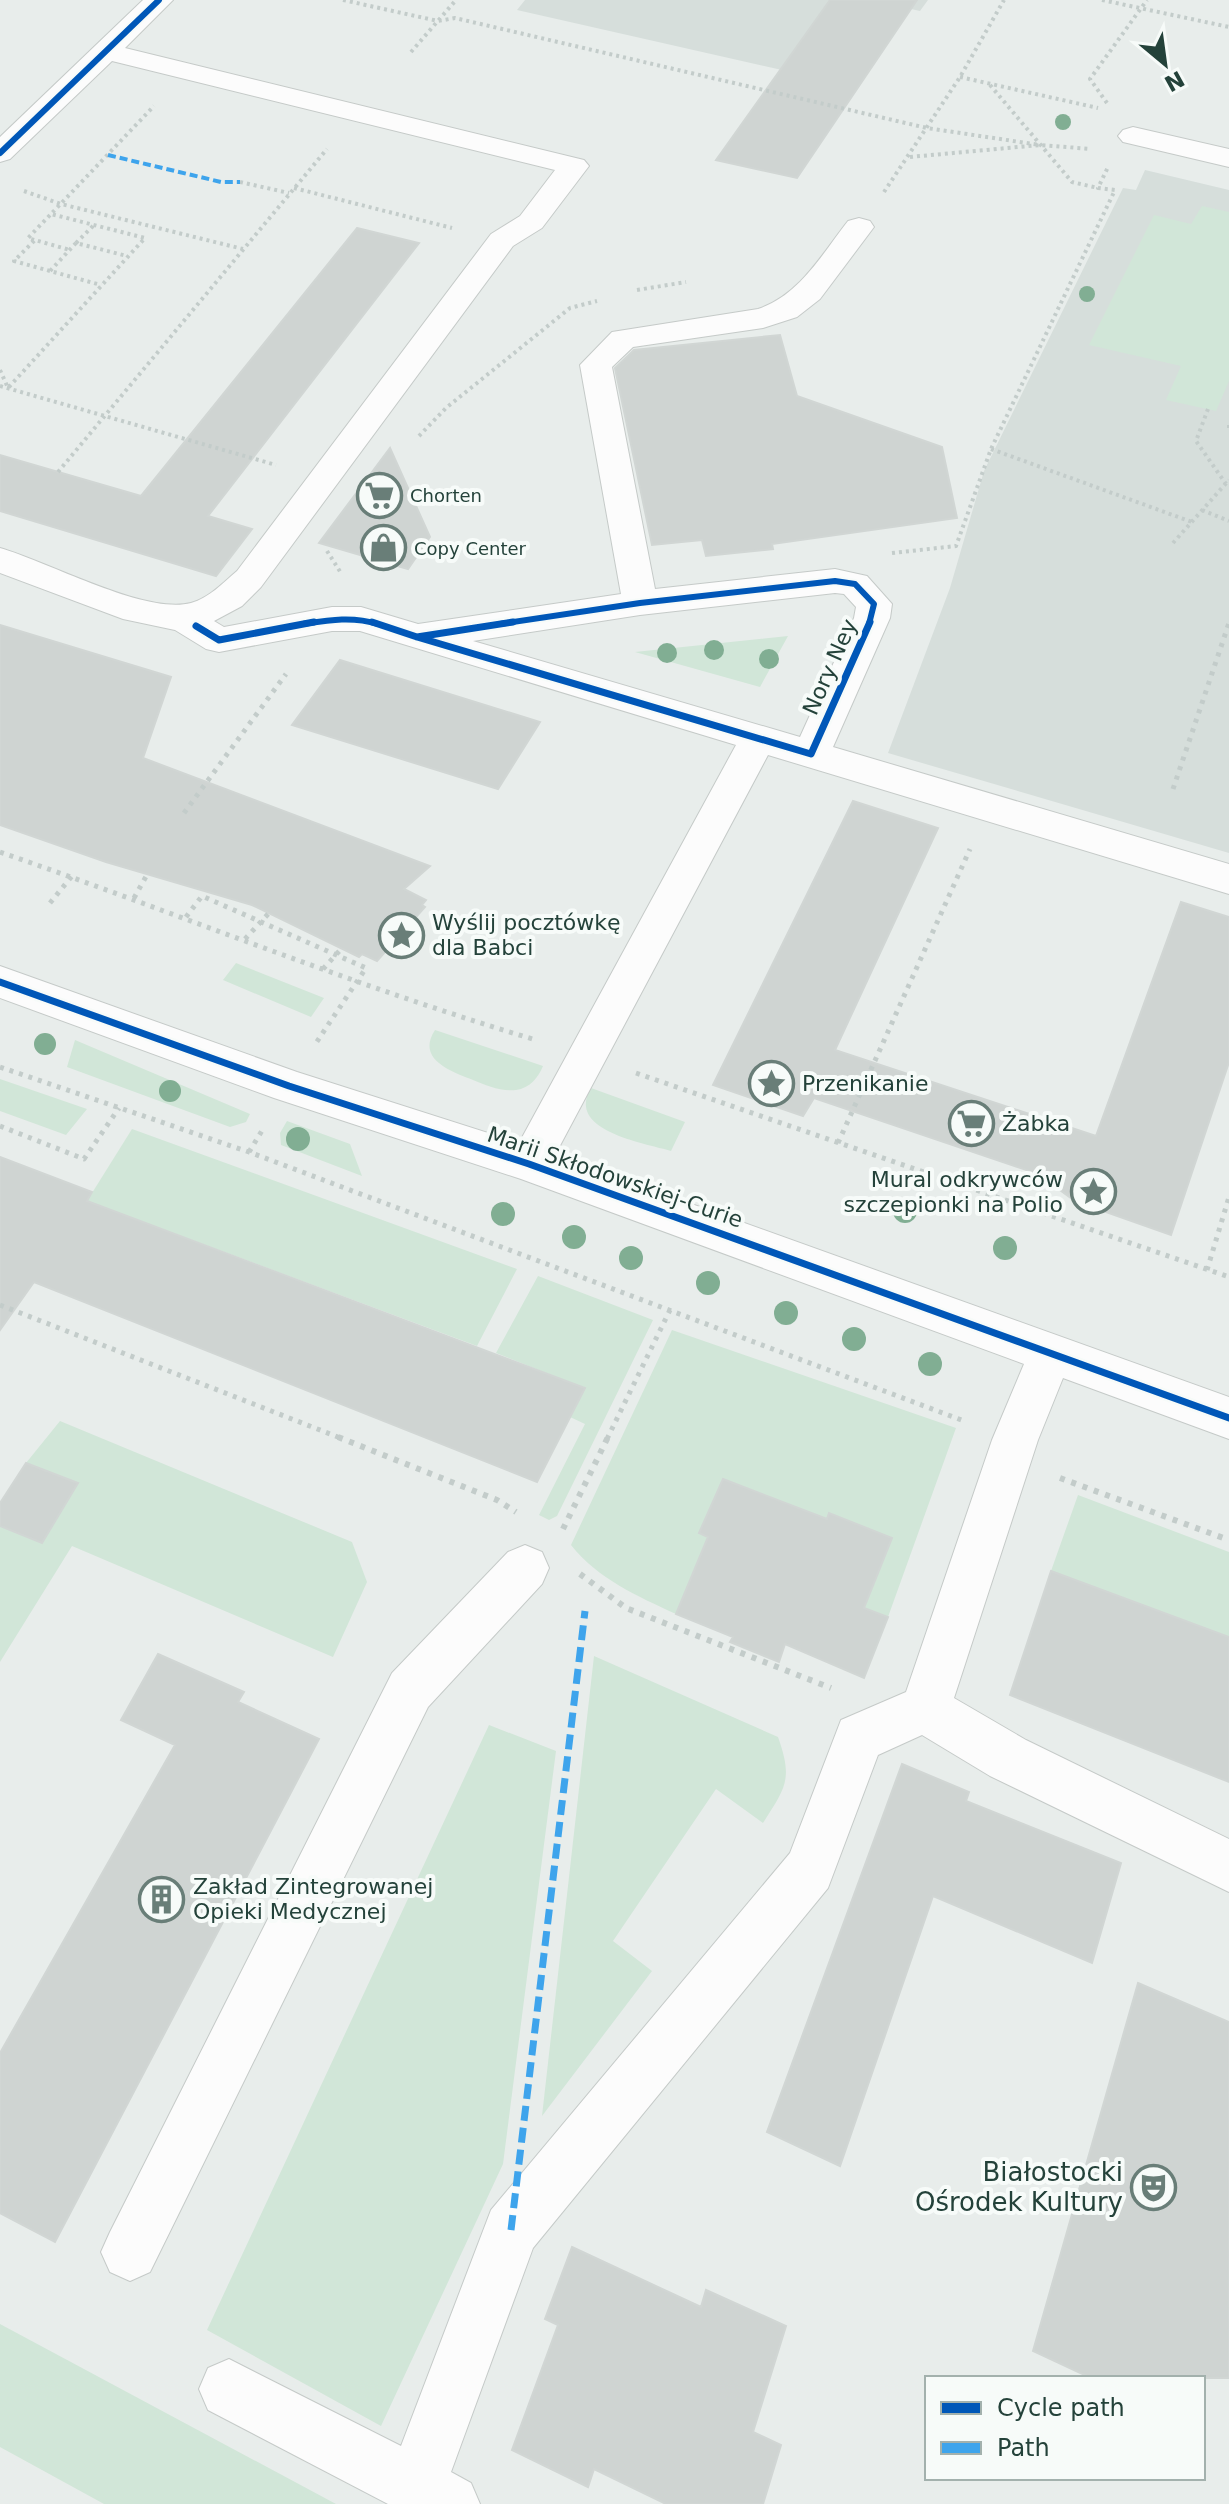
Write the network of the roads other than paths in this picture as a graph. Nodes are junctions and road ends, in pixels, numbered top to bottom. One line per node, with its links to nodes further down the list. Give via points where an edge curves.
1 (159, 0): 2 (street)
2 (105, 51): 4 (street); 9 (street, via 574,166 531,222 502,240 249,579 229,600)
3 (1133, 136): 5 (street)
4 (0, 153)
5 (1229, 158)
6 (859, 227): 8 (street, via 809,292 786,310 623,339 596,365)
7 (0, 560): 9 (street, via 151,617)
8 (640, 603): 10 (street, Nory Ney); 12 (street, Nory Ney, via 835,581 855,584 867,594 874,604 872,618)
9 (188, 622): 10 (street, Nory Ney, via 219,640 361,619)
10 (417, 637): 11 (street, Nory Ney)
11 (758, 738): 12 (street, Nory Ney); 15 (street)
12 (811, 754): 13 (street)
13 (1229, 879)
14 (0, 982): 15 (street, Marii Skłodowskiej-Curie, via 289,1086)
15 (529, 1164): 16 (street, Marii Skłodowskiej-Curie)
16 (1051, 1353): 17 (street, Marii Skłodowskiej-Curie); 19 (street, via 1015,1440)
17 (1225, 1415)
18 (542, 1554): 21 (street, via 410,1690)
19 (925, 1709): 20 (street, via 1008,1758); 23 (street, via 859,1738 810,1870 511,2230)
20 (1229, 1866)
21 (130, 2252)
22 (229, 2389): 23 (street)
23 (433, 2495)

